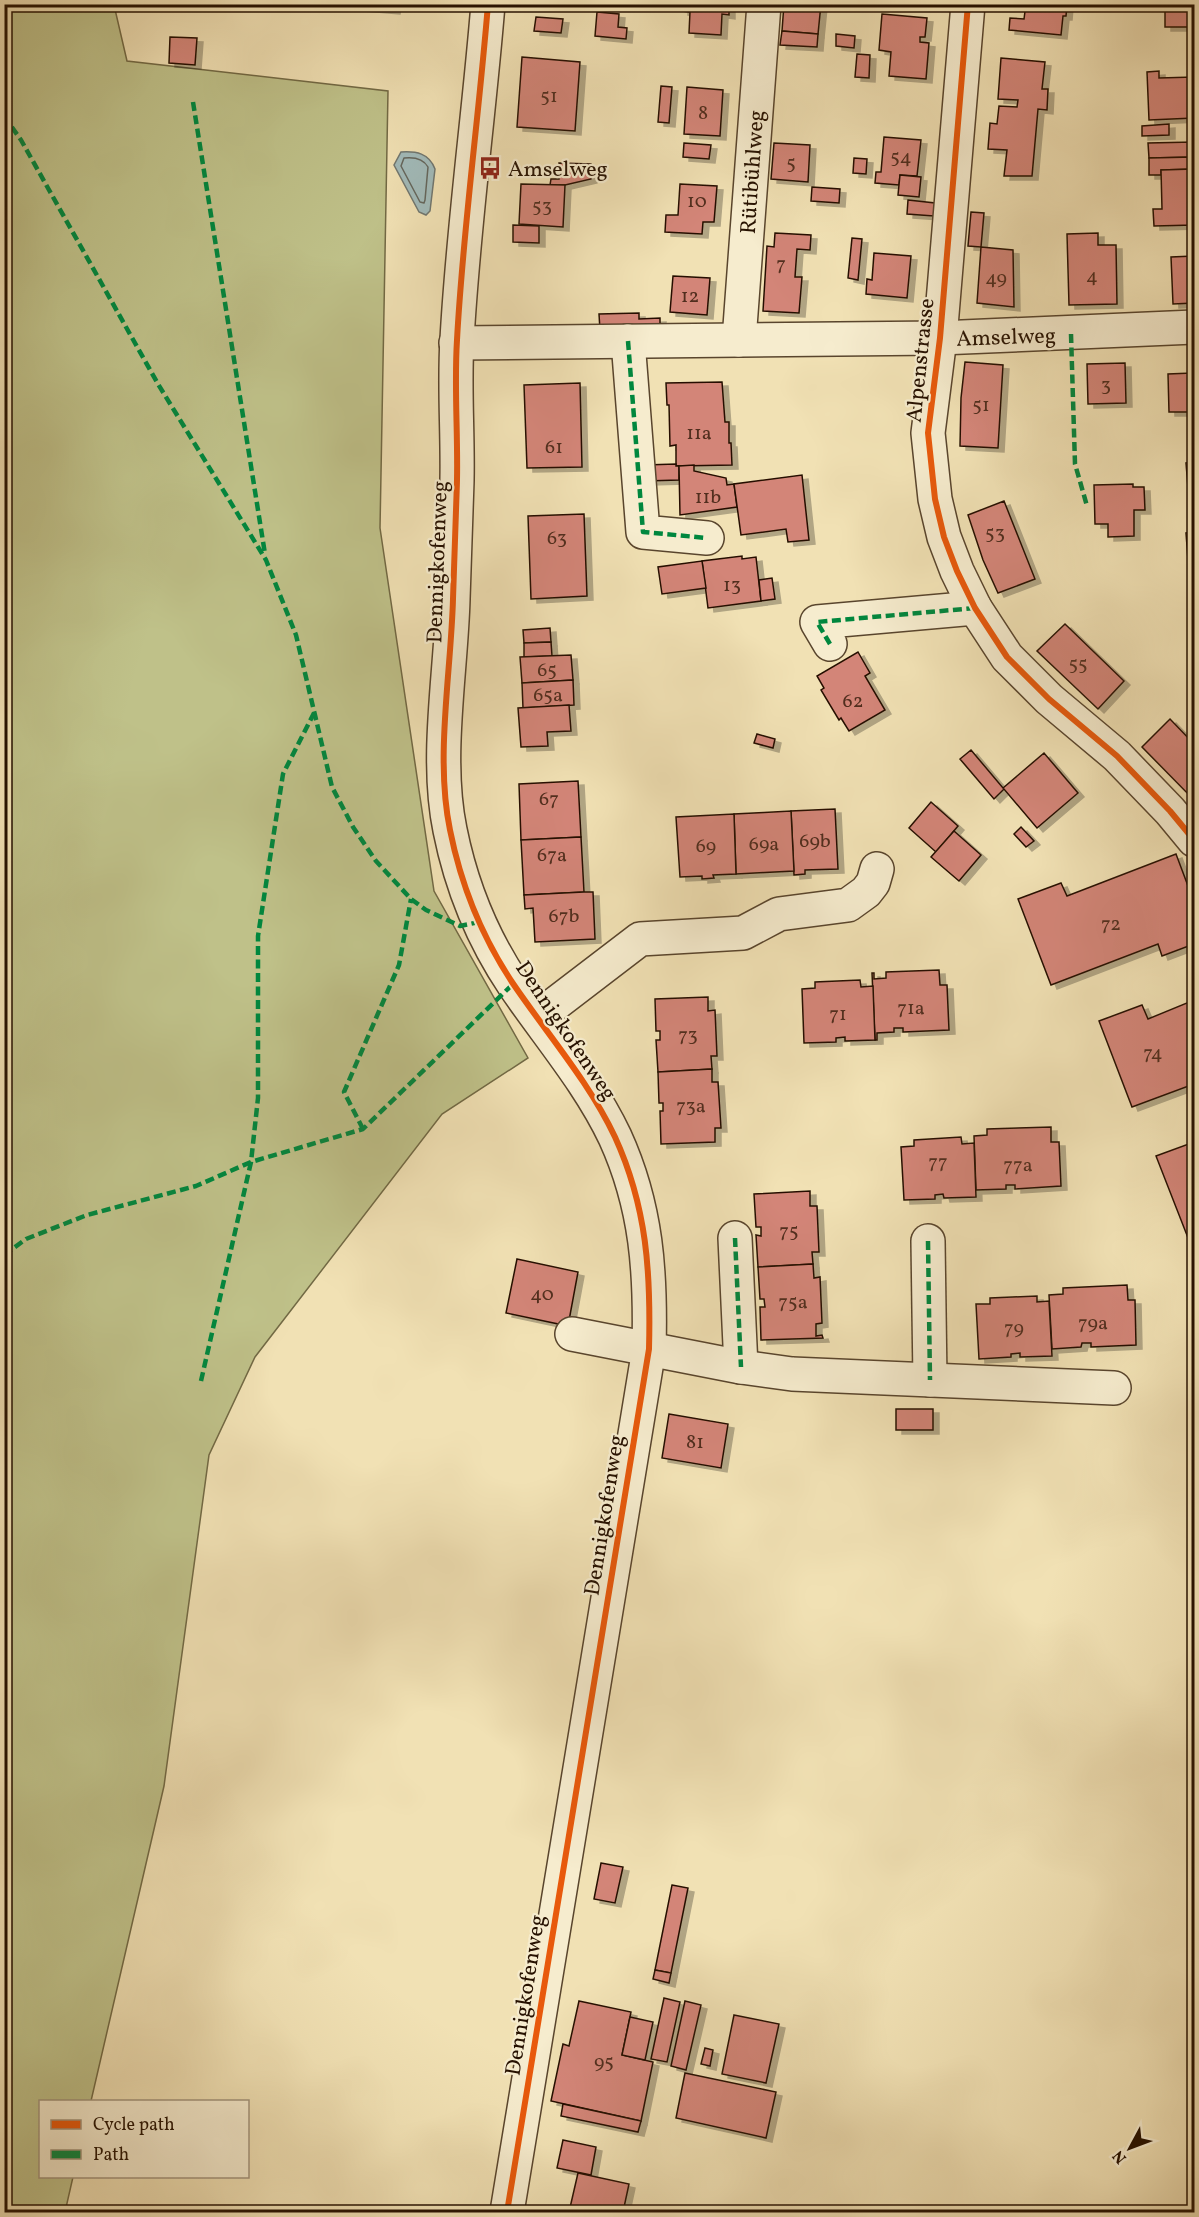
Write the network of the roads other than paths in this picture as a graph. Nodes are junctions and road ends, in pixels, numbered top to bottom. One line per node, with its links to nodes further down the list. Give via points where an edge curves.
1 (488, 4): 8 (street, Dennigkofenweg)
2 (764, 4): 6 (street, Rütibühlweg)
3 (968, 4): 5 (street, Alpenstrasse)
4 (1194, 327): 5 (street, Amselweg)
5 (940, 338): 6 (street, Amselweg); 10 (street, Alpenstrasse, via 928,433 935,499 944,537)
6 (738, 340): 7 (street, Amselweg)
7 (628, 341): 8 (street, Amselweg); 9 (street, via 643,532)
8 (456, 343): 14 (street, Dennigkofenweg, via 457,482 444,759 446,810 461,873 479,922 513,984)
9 (707, 538)
10 (975, 608): 11 (street, via 817,622); 12 (street, Alpenstrasse, via 1007,657 1048,699 1117,756)
11 (830, 644)
12 (1194, 840)
13 (877, 869): 14 (street, Dennigkofenweg, via 866,892 848,905 779,914 743,933 640,939)
14 (538, 1017): 18 (street, Dennigkofenweg, via 614,1135 631,1176 648,1254)
15 (735, 1238): 19 (street)
16 (928, 1240): 20 (street)
17 (572, 1334): 18 (street)
18 (649, 1349): 19 (street); 22 (street, Dennigkofenweg)
19 (741, 1367): 20 (street, via 792,1374)
20 (930, 1380): 21 (street)
21 (1114, 1388)
22 (507, 2212)

